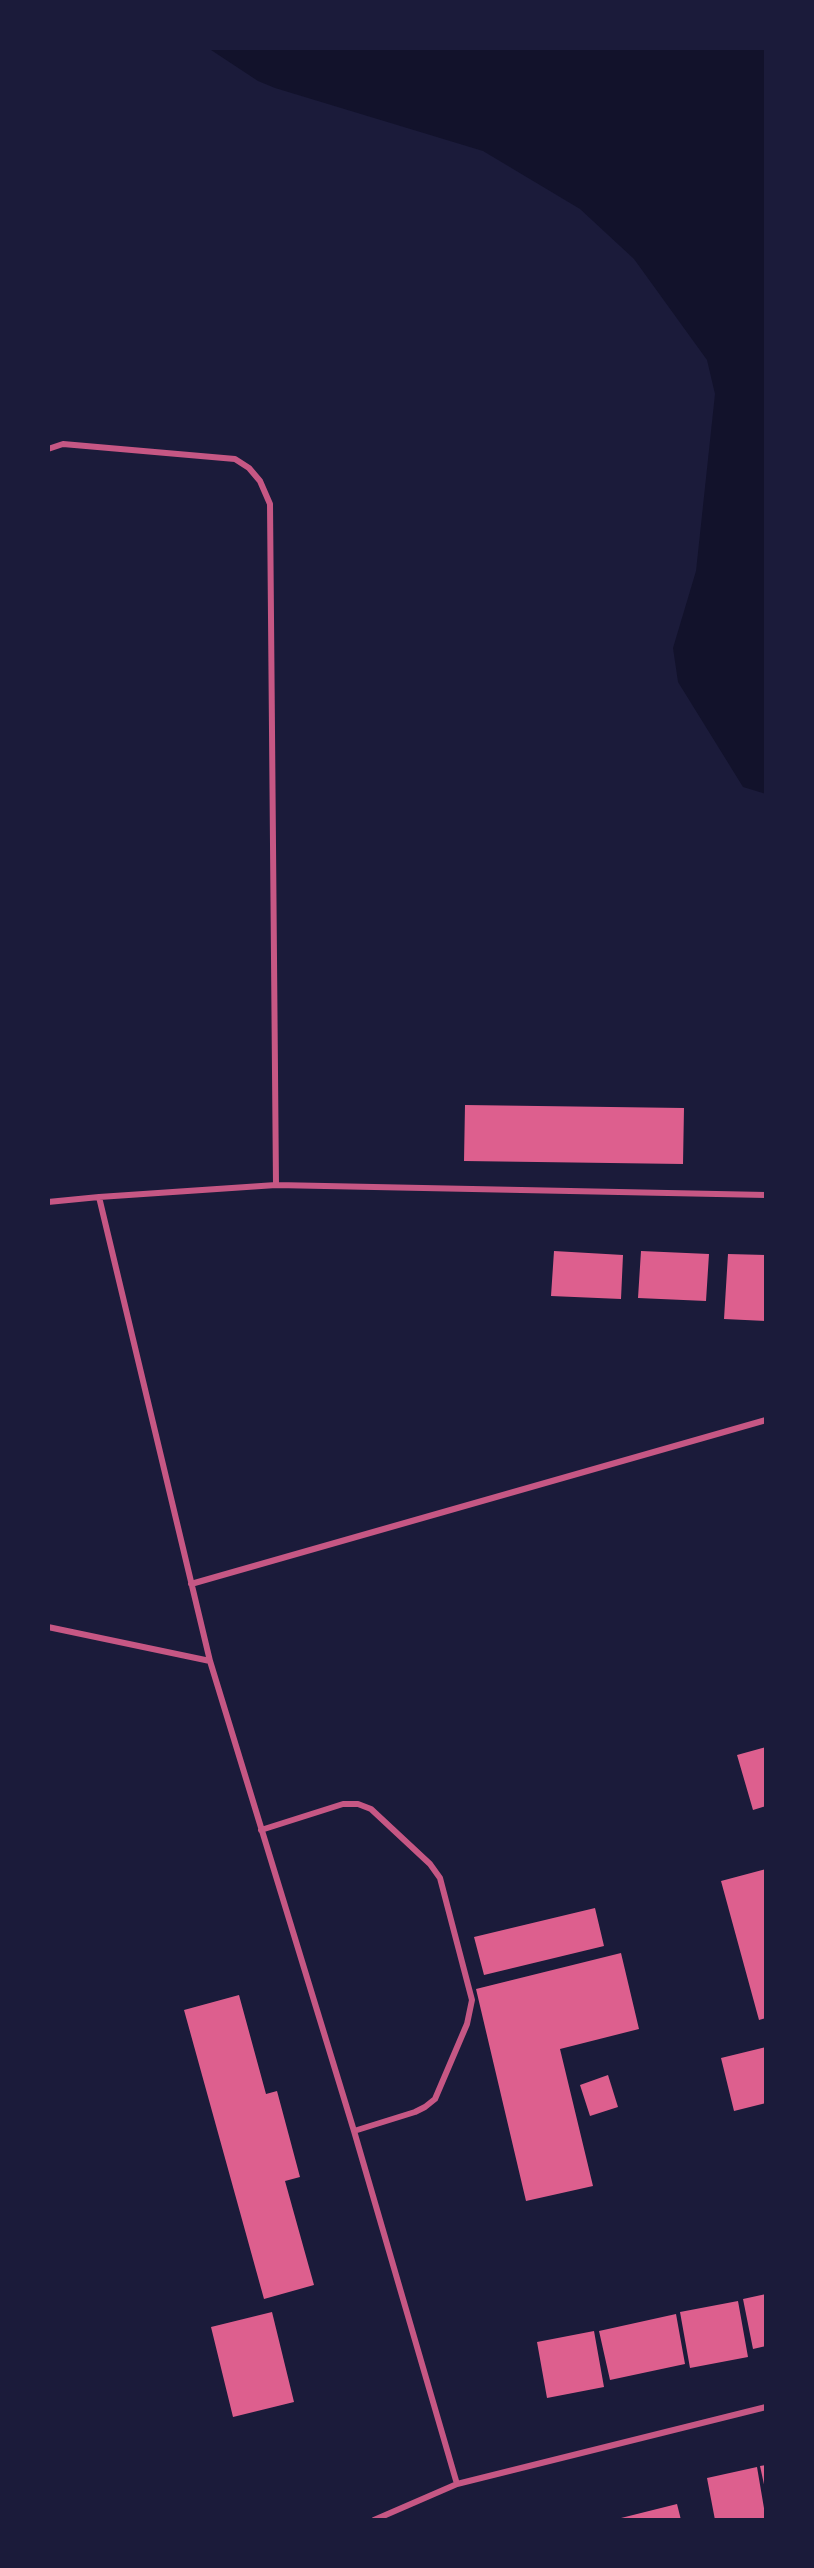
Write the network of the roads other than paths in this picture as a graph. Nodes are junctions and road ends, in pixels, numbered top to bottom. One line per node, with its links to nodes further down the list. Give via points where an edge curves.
1 (48, 449): 2 (street, via 63,444 235,459 260,481 270,504)
2 (276, 1185): 3 (street); 4 (street)
3 (766, 1195)
4 (99, 1197): 5 (street); 7 (street)
5 (48, 1202)
6 (766, 1420): 7 (street)
7 (191, 1584): 9 (street)
8 (48, 1627): 9 (street)
9 (210, 1661): 10 (street)
10 (261, 1830): 11 (street); 11 (street, via 343,1804 358,1804 371,1809 440,1878 472,2000 467,2024 435,2099 415,2112)
11 (354, 2131): 13 (street)
12 (766, 2407): 13 (street)
13 (457, 2484): 14 (street)
14 (374, 2520)

